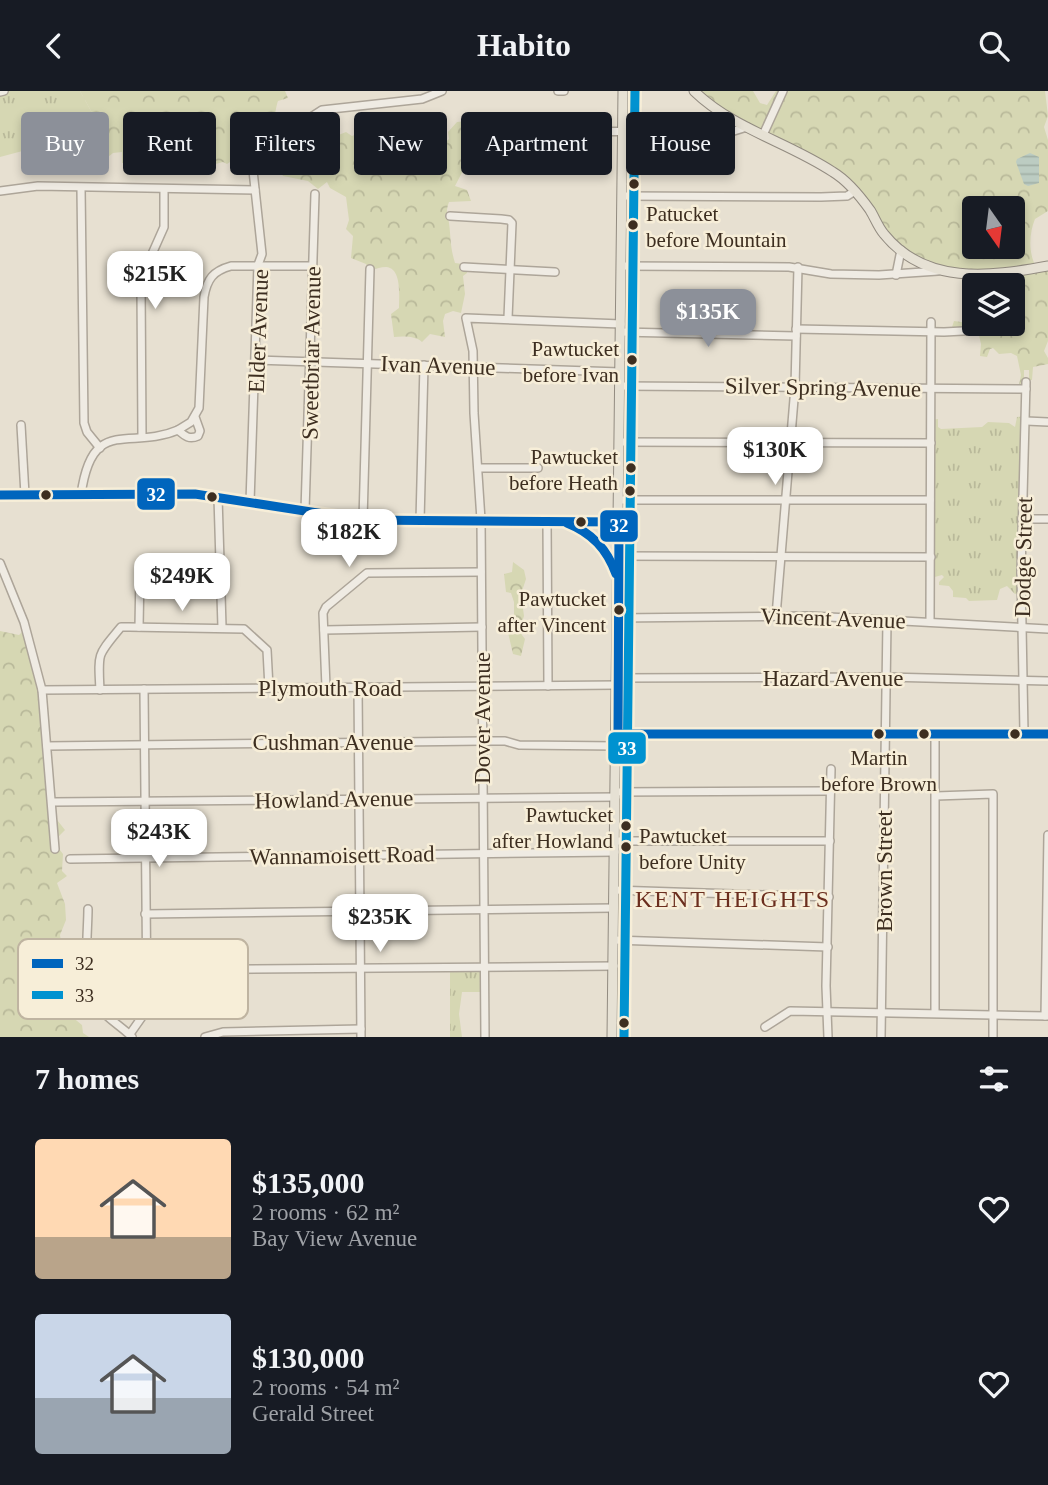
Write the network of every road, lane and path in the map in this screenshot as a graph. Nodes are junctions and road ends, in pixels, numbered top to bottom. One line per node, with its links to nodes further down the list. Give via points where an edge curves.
1 (442, 91): 7 (street, via 422,99)
2 (558, 91): 3 (street)
3 (564, 91)
4 (623, 91): 10 (main road)
5 (694, 91): 8 (main road)
6 (783, 91): 11 (street)
7 (319, 112)
8 (747, 127): 10 (street, via 734,131); 11 (main road)
9 (612, 131): 10 (street)
10 (623, 131): 19 (main road)
11 (763, 135): 17 (main road, via 825,167)
12 (253, 175): 15 (street, Elder Avenue)
13 (81, 188): 14 (street); 16 (street, via 38,185); 58 (street, via 84,422)
14 (164, 190): 15 (street); 54 (street, via 164,227 141,285)
15 (255, 190): 22 (street, Elder Avenue, via 262,254)
16 (0, 191)
17 (855, 191): 19 (street, via 847,196 821,197); 21 (main road, via 884,234)
18 (316, 194): 23 (street, Sweetbriar Avenue)
19 (622, 196): 24 (main road)
20 (450, 216): 29 (street, via 511,222)
21 (901, 250): 30 (main road, via 920,265); 32 (street)
22 (258, 265): 23 (street); 39 (street, Elder Avenue); 49 (street, via 220,269 207,282 201,400)
23 (312, 266): 40 (street, Sweetbriar Avenue)
24 (622, 266): 26 (street); 35 (main road)
25 (464, 267): 29 (street)
26 (798, 267): 32 (street, via 831,274); 38 (street)
27 (1048, 268): 30 (main road)
28 (370, 269): 41 (street)
29 (511, 270): 31 (street); 33 (street)
30 (940, 271): 32 (street)
31 (555, 272)
32 (896, 275)
33 (508, 318): 35 (street); 43 (street, Dover Avenue, via 466,318)
34 (931, 322): 37 (street)
35 (621, 328): 38 (street); 44 (main road)
36 (962, 331): 37 (street)
37 (930, 332): 38 (street); 48 (street)
38 (796, 333): 47 (street)
39 (256, 360): 40 (street, Ivan Avenue); 68 (street, Elder Avenue)
40 (311, 362): 41 (street, Ivan Avenue); 69 (street, Sweetbriar Avenue)
41 (366, 363): 42 (street, Ivan Avenue); 72 (street)
42 (424, 365): 43 (street, Ivan Avenue); 74 (street)
43 (473, 366): 44 (street, Ivan Avenue); 59 (street, Dover Avenue)
44 (620, 372): 45 (main road)
45 (621, 386): 47 (street, Silver Spring Avenue); 55 (main road)
46 (1026, 386): 48 (street, Silver Spring Avenue); 50 (street, Dodge Street)
47 (795, 387): 48 (street, Silver Spring Avenue); 57 (street)
48 (932, 389): 56 (street)
49 (195, 417): 53 (street); 53 (street, via 198,436 188,438)
50 (1026, 421): 51 (street); 70 (street, Dodge Street)
51 (1048, 422)
52 (21, 425): 62 (street)
53 (178, 430): 54 (street)
54 (142, 437): 58 (street, via 120,438)
55 (620, 442): 57 (street); 65 (main road)
56 (931, 443): 57 (street); 66 (street)
57 (790, 444): 67 (street)
58 (100, 448): 63 (street, via 88,465)
59 (478, 468): 60 (street); 73 (street, Dover Avenue)
60 (538, 468)
61 (0, 495): 62 (main road)
62 (25, 495): 63 (main road)
63 (81, 495): 64 (main road)
64 (218, 496): 68 (main road); 82 (street)
65 (619, 500): 67 (street); 77 (main road)
66 (930, 500): 67 (street); 80 (street)
67 (786, 501): 78 (street)
68 (250, 502): 69 (main road)
69 (305, 511): 72 (main road)
70 (1022, 519): 71 (street); 92 (street, Dodge Street)
71 (1048, 519)
72 (363, 520): 74 (main road)
73 (481, 520): 74 (main road); 75 (main road); 83 (street, Dover Avenue)
74 (420, 521)
75 (547, 522): 76 (main road); 99 (street)
76 (564, 522): 77 (main road); 84 (main road, via 601,545)
77 (619, 522): 79 (main road)
78 (782, 556): 79 (street); 80 (street); 85 (street)
79 (619, 557): 84 (main road)
80 (930, 557): 88 (street)
81 (0, 563): 106 (street, via 24,622)
82 (220, 570): 89 (street, via 140,573); 90 (street)
83 (481, 572): 91 (street, Dover Avenue); 94 (street, via 367,573 326,607)
84 (619, 581): 86 (main road)
85 (776, 616): 86 (street, Vincent Avenue); 87 (street, Vincent Avenue)
86 (618, 618): 96 (main road)
87 (887, 621): 88 (street, Vincent Avenue); 95 (street, Brown Street)
88 (930, 622): 92 (street, Vincent Avenue)
89 (139, 627): 90 (street); 104 (street, via 121,627 101,651)
90 (222, 627): 102 (street, via 244,629 267,650)
91 (482, 627): 94 (street); 100 (street, Dover Avenue)
92 (1022, 629): 93 (street, Vincent Avenue); 97 (street, Dodge Street)
93 (1048, 629)
94 (324, 630): 101 (street)
95 (886, 677): 96 (street, Hazard Avenue); 97 (street, Hazard Avenue); 110 (street, Brown Street)
96 (617, 681): 99 (street, Plymouth Road); 109 (main road)
97 (1023, 681): 98 (street, Hazard Avenue); 108 (street, Dodge Street)
98 (1048, 681)
99 (548, 685): 100 (street, Plymouth Road)
100 (482, 686): 103 (street, Plymouth Road); 112 (street, Dover Avenue)
101 (326, 687): 102 (street, Plymouth Road); 103 (street, Plymouth Road)
102 (269, 688): 105 (street, Plymouth Road)
103 (358, 688): 113 (street)
104 (100, 689): 105 (street, Plymouth Road); 106 (street, Plymouth Road)
105 (144, 689): 114 (street)
106 (43, 690): 115 (street)
107 (935, 733): 108 (street); 110 (street); 120 (street)
108 (1024, 733): 111 (street)
109 (618, 734): 110 (street); 116 (main road)
110 (886, 734): 149 (street, Brown Street)
111 (1048, 734)
112 (483, 741): 113 (street, Cushman Avenue); 116 (street, Cushman Avenue); 121 (street, Dover Avenue)
113 (358, 742): 114 (street, Cushman Avenue); 122 (street)
114 (144, 744): 115 (street, Cushman Avenue); 123 (street)
115 (47, 746): 124 (street)
116 (617, 746): 119 (main road)
117 (831, 769): 118 (street)
118 (831, 791): 119 (street, Howland Avenue); 126 (street)
119 (616, 795): 121 (street, Howland Avenue); 127 (main road)
120 (936, 796): 150 (street); 151 (street, via 993,794)
121 (482, 797): 122 (street, Howland Avenue); 129 (street, Dover Avenue)
122 (359, 799): 123 (street, Howland Avenue); 130 (street)
123 (145, 801): 124 (street, Howland Avenue); 131 (street)
124 (53, 802): 128 (street)
125 (1048, 835): 152 (street)
126 (830, 841): 127 (street, Wannamoisett Road); 134 (street)
127 (615, 846): 129 (street, Wannamoisett Road); 133 (main road)
128 (55, 849)
129 (482, 853): 130 (street, Wannamoisett Road); 137 (street, Dover Avenue)
130 (359, 855): 131 (street, Wannamoisett Road); 138 (street)
131 (145, 858): 132 (street, Wannamoisett Road); 139 (street)
132 (69, 859)
133 (614, 890): 134 (street); 135 (main road)
134 (829, 897): 143 (street)
135 (614, 908): 137 (street); 142 (main road)
136 (88, 909): 140 (street)
137 (483, 911): 138 (street); 145 (street, Dover Avenue)
138 (359, 912): 139 (street); 146 (street)
139 (145, 914): 141 (street)
140 (88, 939)
141 (145, 939)
142 (614, 940): 143 (street); 144 (main road)
143 (828, 947): 148 (street)
144 (614, 965): 145 (street); 160 (main road)
145 (485, 967): 146 (street); 159 (street, Dover Avenue)
146 (360, 969): 147 (street); 156 (street)
147 (248, 970)
148 (827, 1012): 149 (street); 155 (street, via 790,1011); 161 (street)
149 (883, 1013): 150 (street); 162 (street, Brown Street)
150 (935, 1013): 151 (street)
151 (993, 1014): 152 (street); 163 (street)
152 (1047, 1016)
153 (111, 1019): 157 (street)
154 (141, 1019): 157 (street)
155 (765, 1027)
156 (361, 1033): 158 (street, via 223,1032)
157 (131, 1036)
158 (205, 1037)
159 (485, 1037)
160 (612, 1037)
161 (828, 1037)
162 (881, 1037)
163 (993, 1037)

